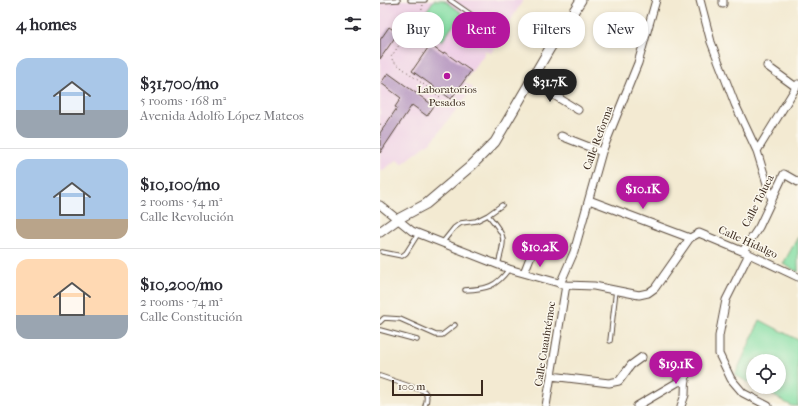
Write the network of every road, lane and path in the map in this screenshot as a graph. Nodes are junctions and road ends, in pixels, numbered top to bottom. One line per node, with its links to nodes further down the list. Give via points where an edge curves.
1 (398, 0): 8 (lane)
2 (410, 0): 3 (lane)
3 (425, 0): 13 (path, via 421,13 391,57)
4 (450, 0): 9 (lane)
5 (581, 0): 11 (street)
6 (656, 0): 17 (street, Calle Reforma, via 638,63)
7 (700, 0): 16 (street, via 711,42)
8 (380, 1)
9 (467, 12)
10 (767, 66): 12 (street)
11 (531, 81): 14 (street); 24 (street, via 495,142 476,162 426,204)
12 (797, 85): 16 (street)
13 (440, 97)
14 (578, 110)
15 (561, 136): 17 (street)
16 (757, 151): 20 (street)
17 (602, 152): 19 (street, Calle Reforma)
18 (798, 182): 20 (street, Calle Toluca, via 784,174)
19 (589, 200): 27 (street); 36 (street, Calle Reforma)
20 (772, 200): 31 (street, Calle Toluca)
21 (380, 205): 24 (street)
22 (502, 205): 23 (lane)
23 (488, 215): 29 (lane, via 457,226); 32 (lane, via 504,235)
24 (398, 219): 25 (street); 26 (street)
25 (380, 232)
26 (418, 234): 29 (street); 30 (lane, via 402,256)
27 (690, 238): 31 (street, Calle Hidalgo, via 698,233 704,234); 38 (street, via 655,288 648,293 639,295)
28 (537, 240): 34 (street)
29 (441, 244): 32 (street)
30 (382, 252)
31 (746, 252): 35 (street, Calle Hidalgo); 53 (street, Calle Toluca, via 726,300 719,336 719,354 731,379 744,394)
32 (498, 265): 33 (street)
33 (509, 269): 34 (street); 37 (lane, via 494,285 483,289)
34 (524, 273): 36 (street)
35 (798, 277)
36 (563, 284): 38 (street); 47 (street, Calle Cuauhtémoc)
37 (465, 290)
38 (616, 290): 43 (lane)
39 (380, 322): 40 (lane, via 384,318 400,319 436,335 442,335)
40 (455, 325)
41 (380, 330): 42 (lane)
42 (417, 340)
43 (610, 341)
44 (642, 357): 47 (street, via 631,365 619,381 609,383)
45 (686, 367): 48 (street)
46 (380, 376): 49 (lane, via 424,391)
47 (551, 376): 50 (street, Calle Cuauhtémoc)
48 (686, 381): 51 (street, via 678,382); 52 (street)
49 (425, 406)
50 (546, 406)
51 (637, 406)
52 (681, 406)
53 (768, 406)

